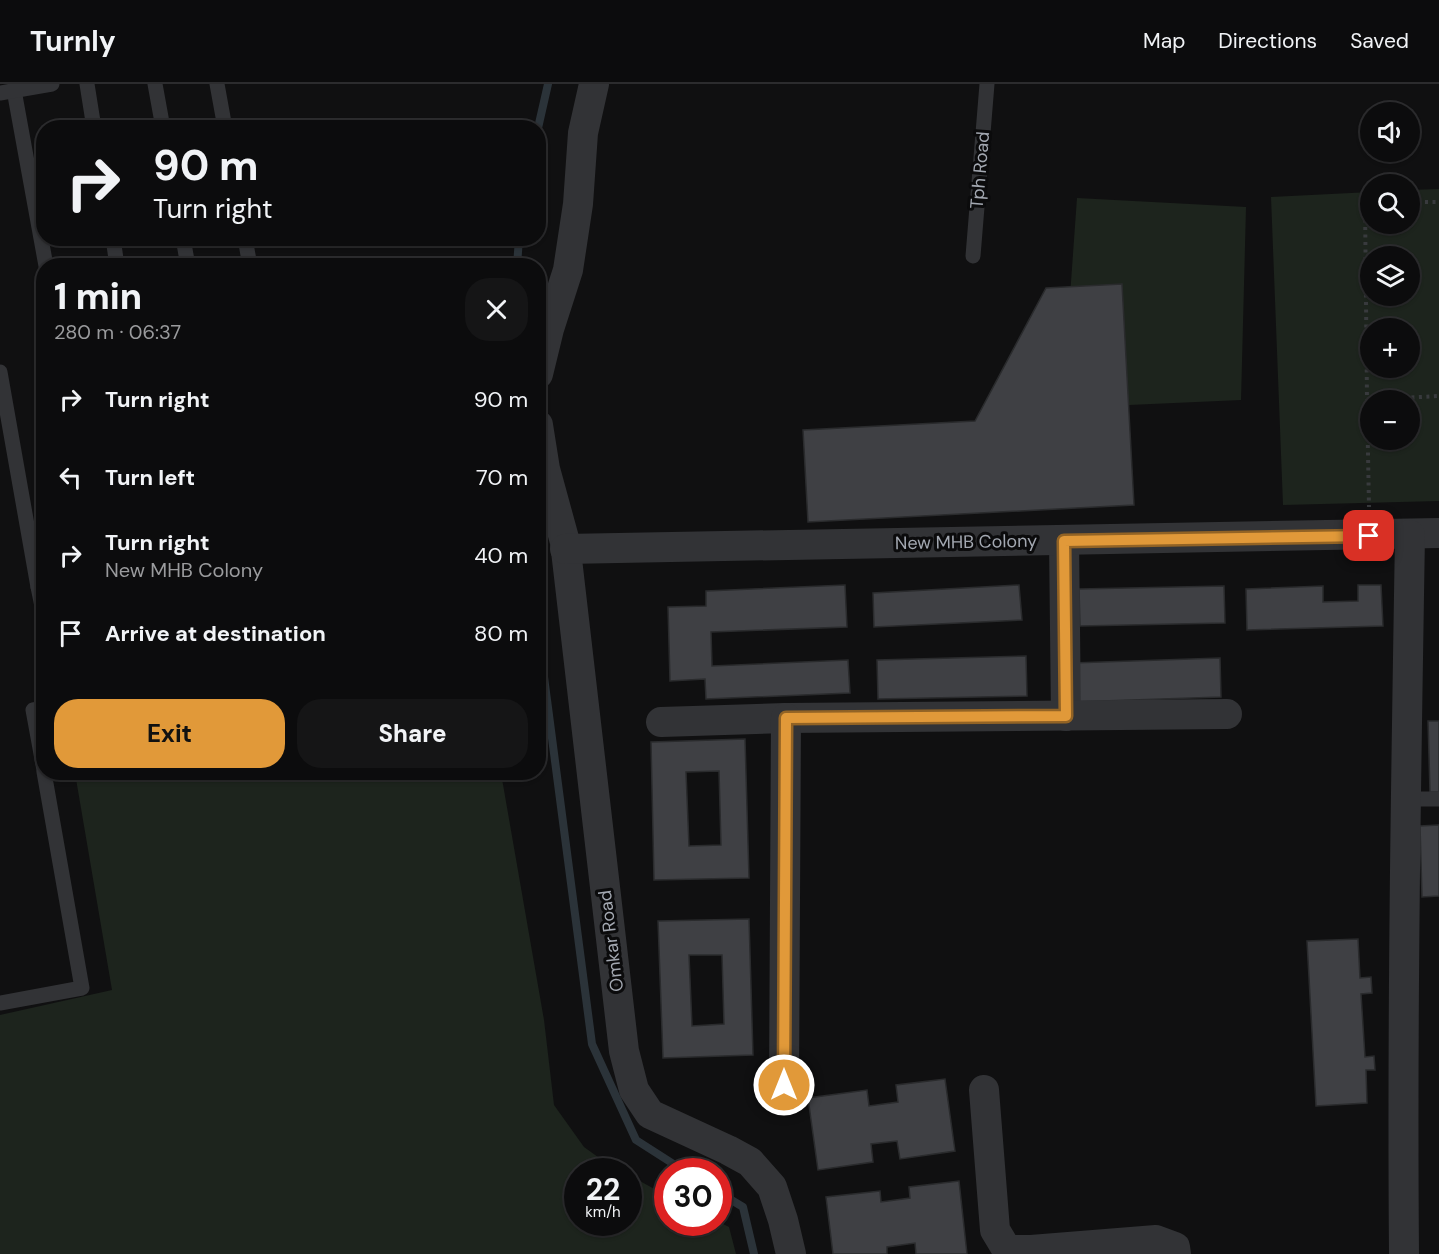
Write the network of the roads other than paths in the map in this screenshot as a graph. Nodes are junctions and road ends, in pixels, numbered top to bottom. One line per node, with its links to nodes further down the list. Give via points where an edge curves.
1 (52, 84): 7 (lane)
2 (87, 84): 8 (lane)
3 (155, 84): 9 (lane)
4 (217, 84): 10 (lane)
5 (594, 84): 13 (street, via 583,133 568,270)
6 (987, 84): 12 (lane, Tph Road)
7 (7, 92): 11 (lane)
8 (93, 120)
9 (162, 120)
10 (224, 120)
11 (36, 221)
12 (973, 256)
13 (546, 341)
14 (0, 372): 19 (lane)
15 (546, 473): 18 (street, Omkar Road)
16 (1425, 534): 17 (street, New MHB Colony); 27 (street)
17 (1064, 541): 18 (street, New MHB Colony); 22 (street)
18 (565, 549): 32 (street, Omkar Road, via 624,1051 634,1090 650,1114 750,1162 772,1187)
19 (36, 560)
20 (36, 709): 25 (lane)
21 (1227, 714): 22 (street)
22 (1066, 716): 23 (street)
23 (786, 718): 24 (street); 30 (street)
24 (661, 722)
25 (36, 727)
26 (46, 780): 29 (lane, via 82,988)
27 (1406, 799): 28 (lane); 34 (street)
28 (1439, 799)
29 (0, 1003)
30 (784, 1085)
31 (984, 1090): 33 (street, via 996,1230 1007,1250 1156,1240 1175,1247)
32 (791, 1254)
33 (1176, 1254)
34 (1404, 1254)

